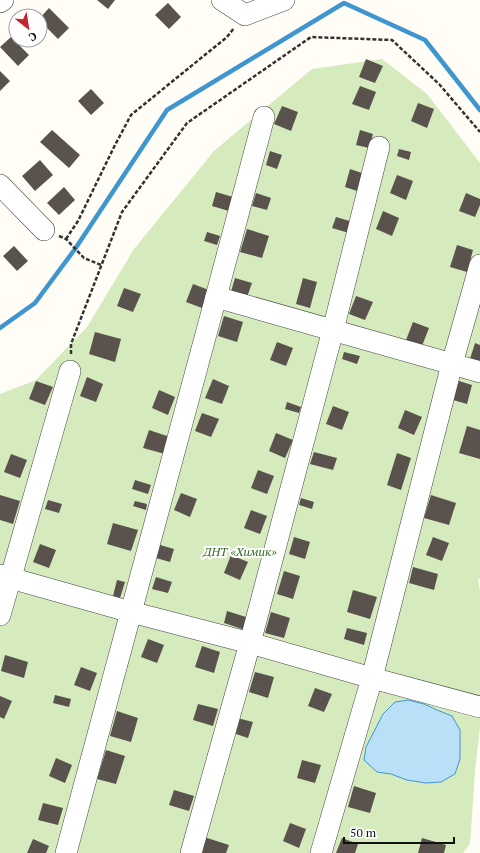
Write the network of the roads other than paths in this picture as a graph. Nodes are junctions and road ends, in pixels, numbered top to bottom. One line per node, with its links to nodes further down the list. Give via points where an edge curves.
1 (3, 0): 4 (street)
2 (222, 0): 3 (street, via 245,15)
3 (284, 0)
4 (0, 2)
5 (264, 118): 10 (street)
6 (379, 147): 11 (street)
7 (0, 184): 8 (street)
8 (44, 230)
9 (480, 265): 12 (street)
10 (216, 297): 11 (street); 16 (street)
11 (333, 330): 12 (street); 18 (street)
12 (452, 364): 14 (street); 19 (street)
13 (70, 370): 15 (street)
14 (480, 372)
15 (5, 576): 16 (street); 17 (street)
16 (131, 612): 18 (street); 21 (street)
17 (0, 615)
18 (250, 643): 19 (street); 22 (street)
19 (372, 678): 20 (street); 23 (street)
20 (480, 707)
21 (66, 853)
22 (192, 853)
23 (321, 853)

